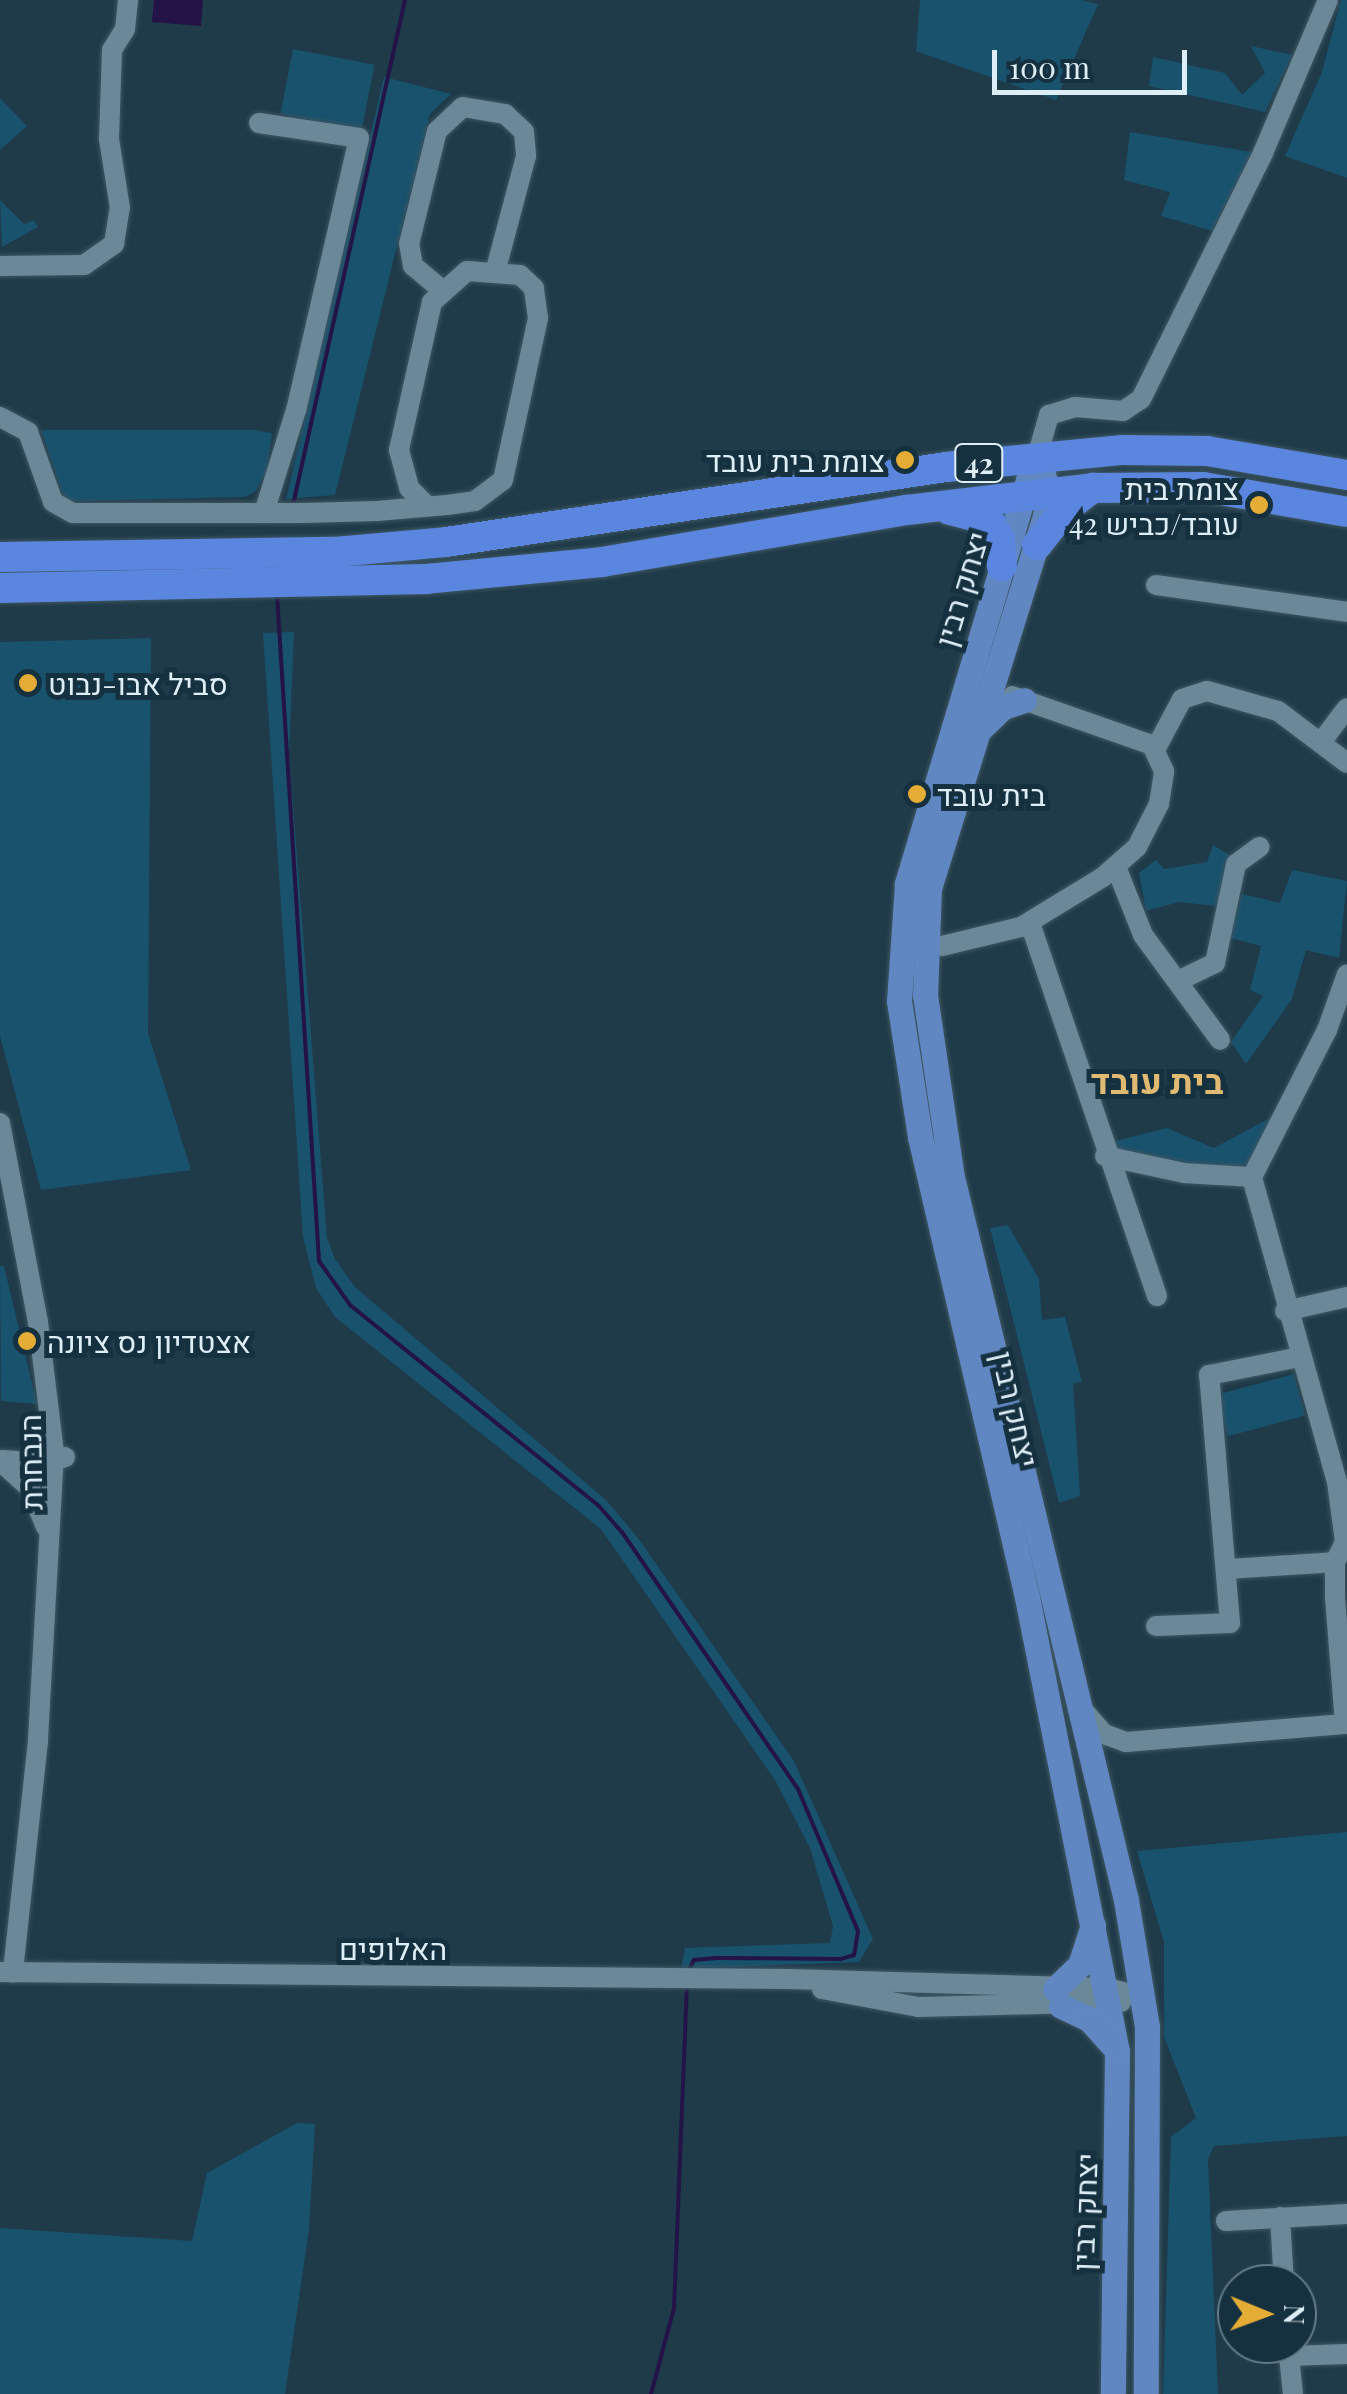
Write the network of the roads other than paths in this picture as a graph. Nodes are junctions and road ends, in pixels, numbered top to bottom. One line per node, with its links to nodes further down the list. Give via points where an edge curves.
1 (128, 0): 4 (street, via 125,29 112,50 109,139 120,208 114,244 84,265)
2 (1328, 0): 8 (street, via 1280,118 1141,399 1123,411 1075,407 1049,415)
3 (259, 123): 17 (street, via 359,138 296,410)
4 (0, 266)
5 (496, 269): 6 (street, via 467,271); 6 (street, via 526,143 512,117 464,107 437,132 410,244 414,266); 13 (street, via 528,280 538,299 506,468 487,497)
6 (442, 290): 10 (street, via 432,302 400,441)
7 (0, 417): 17 (street, via 28,432 53,502 66,512)
8 (1037, 457): 9 (highway, 42, via 1175,448); 12 (main road, יצחק רבין); 19 (highway, 42, via 446,542 335,552)
9 (1347, 475)
10 (407, 480): 13 (street); 14 (street)
11 (1093, 488): 12 (highway, 42); 16 (highway, 42, via 1202,487); 18 (highway, via 1066,508)
12 (1036, 493): 15 (highway, 42); 18 (main road, יצחק רבין); 20 (main road, יצחק רבין)
13 (427, 506): 14 (street)
14 (386, 509): 17 (street)
15 (907, 510): 20 (highway, via 979,514 1000,540); 22 (highway, 42, via 602,562 426,579)
16 (1347, 512)
17 (281, 513)
18 (1037, 545): 24 (main road, יצחק רבין)
19 (5, 557)
20 (1002, 566): 24 (main road, יצחק רבין)
21 (1156, 584): 23 (street)
22 (0, 588)
23 (1347, 612)
24 (978, 684): 25 (street); 27 (main road, יצחק רבין); 59 (main road, יצחק רבין, via 907,884 899,1001 920,1137)
25 (1024, 700): 27 (main road); 29 (street)
26 (1347, 708): 28 (street)
27 (975, 734): 56 (main road, יצחק רבין, via 929,888 925,995 952,1177)
28 (1322, 740): 29 (street, via 1262,704 1201,691 1182,699); 30 (street)
29 (1156, 748): 32 (street, via 1164,777 1159,804 1144,838)
30 (1347, 763)
31 (1258, 847): 36 (street, via 1236,864 1214,963)
32 (1116, 868): 33 (street); 36 (street, via 1143,935)
33 (1030, 923): 34 (street); 40 (street)
34 (942, 946)
35 (1347, 974): 37 (street)
36 (1180, 980): 38 (street)
37 (1343, 1001): 41 (street)
38 (1220, 1040)
39 (0, 1123): 45 (street, הנבחרת)
40 (1105, 1156): 41 (street, via 1184,1173); 42 (street)
41 (1252, 1177): 44 (street)
42 (1157, 1296)
43 (1347, 1297): 44 (street)
44 (1285, 1311): 46 (street)
45 (38, 1322): 47 (street, הנבחרת); 49 (street, הנבחרת, via 62,1411)
46 (1300, 1357): 52 (street, via 1332,1463); 53 (street, via 1209,1375)
47 (52, 1418): 48 (street); 49 (street, הנבחרת)
48 (23, 1453): 49 (street); 50 (street)
49 (58, 1457): 50 (street); 51 (street, הנבחרת); 54 (street, הנבחרת, via 60,1534)
50 (0, 1459): 51 (street, via 30,1488)
51 (49, 1538): 54 (street, הנבחרת)
52 (1342, 1549): 53 (street); 57 (street)
53 (1228, 1569): 55 (street, via 1230,1623)
54 (46, 1602): 58 (street, הנבחרת)
55 (1156, 1626)
56 (1078, 1701): 57 (street, via 1100,1730 1120,1741); 62 (main road, יצחק רבין)
57 (1346, 1724)
58 (20, 1914): 60 (street); 61 (street, הנבחרת)
59 (1095, 1916): 63 (main road, יצחק רבין); 64 (main road, via 1088,1950)
60 (0, 1946)
61 (6, 1973): 64 (street, האלופים, via 787,1979)
62 (1142, 1996): 63 (street, האלופים); 74 (main road, יצחק רבין, via 1151,2123)
63 (1109, 1997): 64 (street, האלופים); 65 (main road, יצחק רבין)
64 (1058, 1998): 65 (main road, via 1089,2019)
65 (1117, 2051): 73 (main road, יצחק רבין)
66 (1347, 2214): 67 (street)
67 (1280, 2217): 68 (street); 69 (street)
68 (1226, 2221)
69 (1283, 2264)
70 (1317, 2352): 71 (street)
71 (1347, 2354)
72 (1290, 2364): 75 (street)
73 (1113, 2394)
74 (1146, 2394)
75 (1293, 2394)

